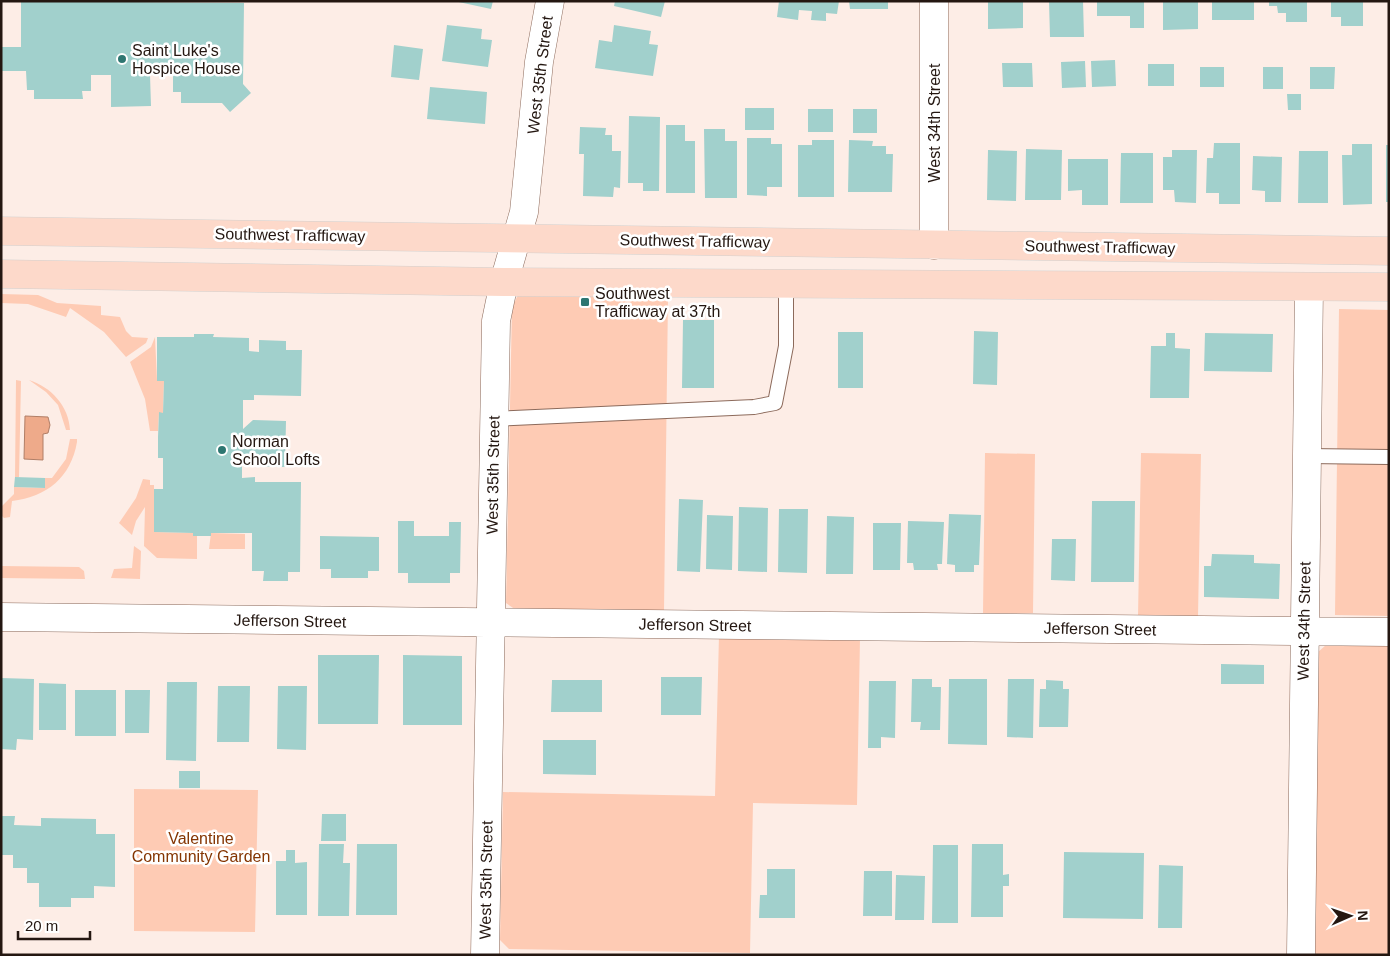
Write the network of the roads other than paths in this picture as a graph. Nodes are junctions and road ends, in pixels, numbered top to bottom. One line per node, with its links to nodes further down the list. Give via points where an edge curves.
1 (550, 1): 4 (street, West 35th Street, via 539,62 524,212)
2 (934, 1): 5 (street, West 34th Street)
3 (1, 231): 4 (main road, Southwest Trafficway)
4 (515, 238): 5 (main road, Southwest Trafficway); 8 (street, West 35th Street)
5 (934, 245): 6 (main road, Southwest Trafficway)
6 (1389, 251)
7 (1, 274): 8 (main road)
8 (504, 282): 9 (main road); 12 (street, West 35th Street, via 496,321)
9 (786, 284): 10 (main road); 12 (lane, via 786,346 775,403 754,407)
10 (1309, 287): 11 (main road); 13 (street, West 34th Street)
11 (1389, 287)
12 (494, 419): 16 (street, West 35th Street)
13 (1307, 456): 14 (lane); 17 (street, West 34th Street)
14 (1389, 457)
15 (1, 617): 16 (street, Jefferson Street)
16 (491, 623): 17 (street, Jefferson Street); 19 (street, West 35th Street)
17 (1304, 631): 18 (street, Jefferson Street); 20 (street, West 34th Street)
18 (1389, 632)
19 (485, 955)
20 (1301, 955)

